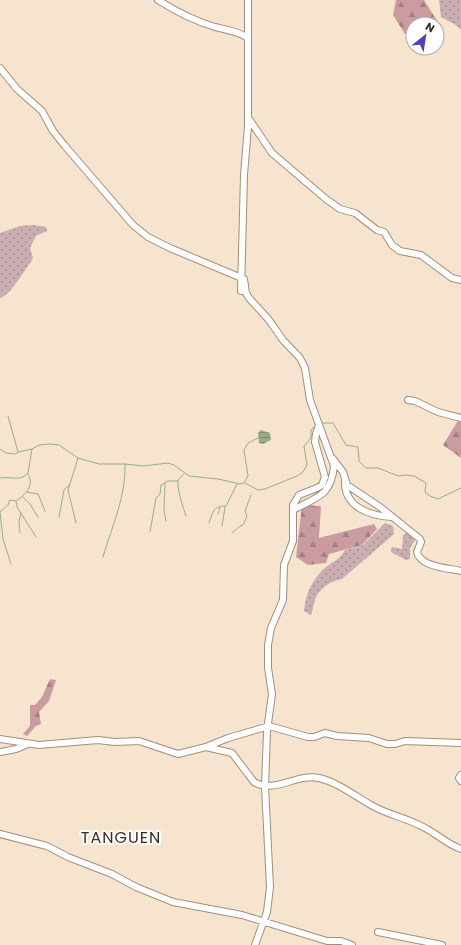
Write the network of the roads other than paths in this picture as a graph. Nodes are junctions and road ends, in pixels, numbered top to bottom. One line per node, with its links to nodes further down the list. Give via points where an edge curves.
1 (158, 0): 3 (street, via 190,17)
2 (248, 0): 3 (street)
3 (248, 38): 5 (street)
4 (0, 68): 6 (street, via 17,89 42,111 53,131 133,225 148,237 170,248)
5 (248, 118): 6 (street); 7 (street, via 272,153 326,199 384,232 392,245 400,251 421,255 452,278)
6 (240, 276): 8 (street); 11 (street, via 244,279 249,298 300,358 305,368 310,400)
7 (461, 280)
8 (241, 291)
9 (408, 400): 10 (street)
10 (461, 418)
11 (320, 425): 12 (street); 14 (street, via 315,442 324,481 318,488 299,495)
12 (331, 457): 13 (street, via 343,472); 14 (street, via 333,473 325,493)
13 (345, 481): 15 (street, via 352,490); 15 (street, via 348,498 362,510 381,516)
14 (293, 510): 17 (street, via 293,541 284,565 283,600 271,628 268,645 272,694)
15 (392, 516): 16 (street, via 420,539 417,552 421,560 428,564)
16 (461, 571)
17 (268, 726): 19 (street, via 314,738 325,734 369,738 387,744 405,741); 21 (street); 25 (street)
18 (0, 739): 20 (street)
19 (461, 743)
20 (28, 744): 21 (street, via 98,740 139,741 178,754); 22 (street)
21 (206, 747): 25 (street, via 232,753 254,782)
22 (0, 752)
23 (461, 775): 24 (street)
24 (461, 781)
25 (265, 787): 27 (street, via 304,778 320,778 375,807 419,824); 28 (street, via 270,887)
26 (0, 834): 28 (street, via 47,846 173,902)
27 (461, 849)
28 (265, 920): 30 (street); 31 (street, via 327,941 341,941)
29 (378, 932): 32 (street)
30 (255, 945)
31 (352, 945)
32 (442, 945)

